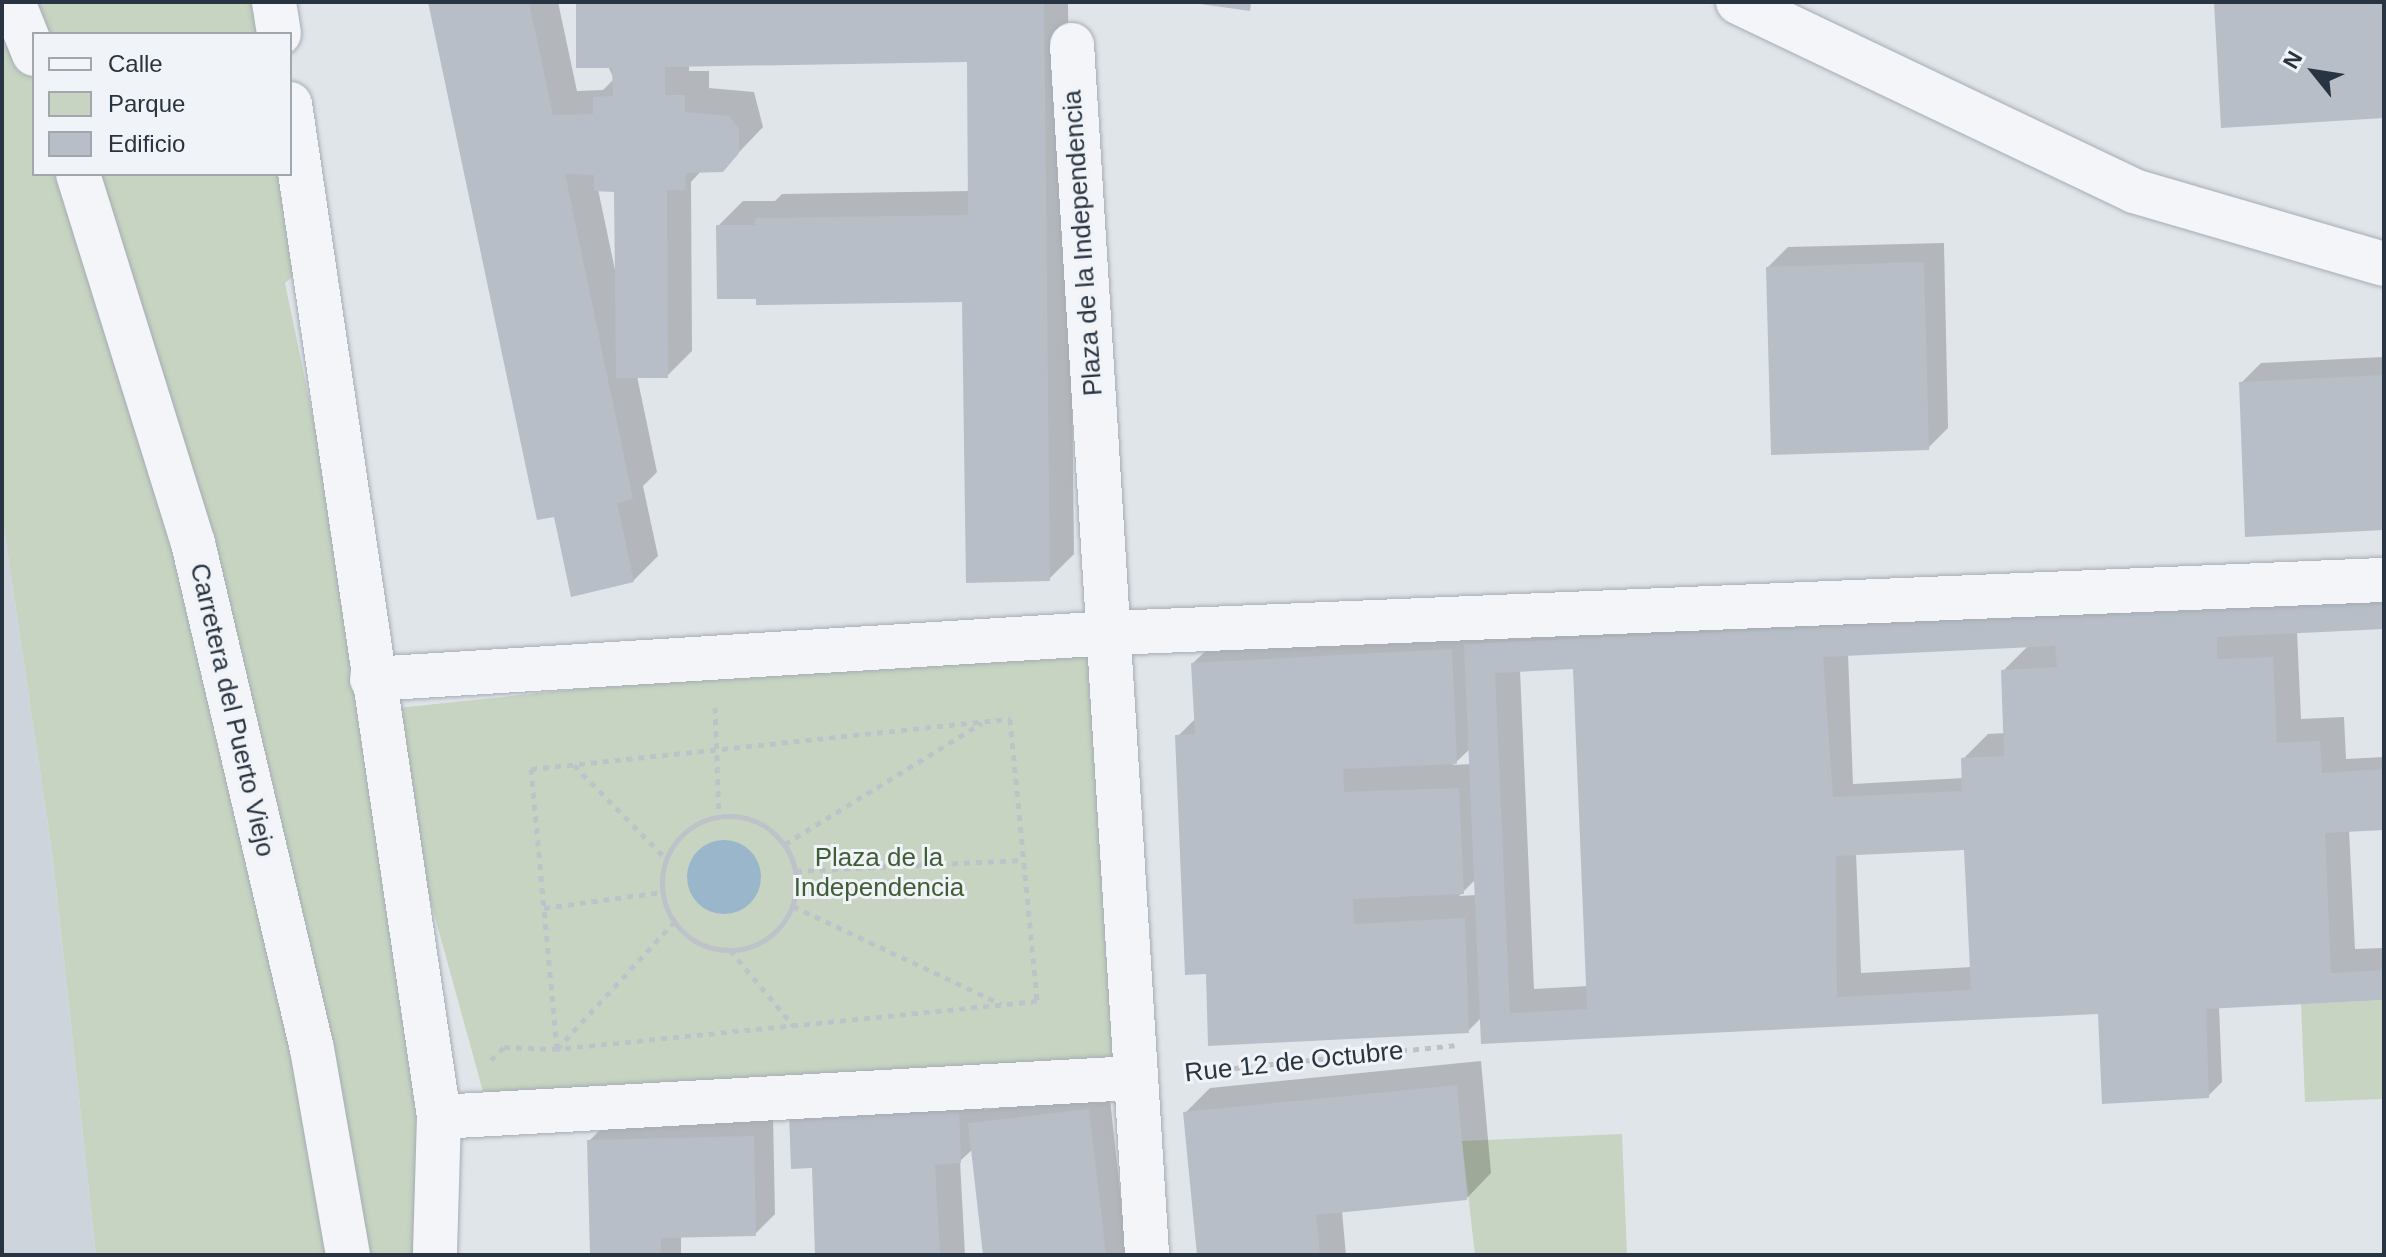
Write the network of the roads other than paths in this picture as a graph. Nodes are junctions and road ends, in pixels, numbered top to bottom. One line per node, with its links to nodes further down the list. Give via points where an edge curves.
1 (13, 2): 6 (street)
2 (274, 2): 4 (street)
3 (1738, 2): 9 (street, via 2134,191)
4 (279, 32)
5 (1072, 45): 11 (street, Plaza de la Independencia, via 1085,338)
6 (32, 49)
7 (292, 118): 12 (street)
8 (79, 176): 15 (street, Carretera del Puerto Viejo, via 193,543 312,1049)
9 (2384, 264)
10 (2384, 580): 11 (street)
11 (1112, 633): 12 (street, via 715,662); 13 (street, Plaza de la Independencia)
12 (372, 679): 14 (street)
13 (1133, 1078): 14 (street); 17 (street, Plaza de la Independencia)
14 (439, 1117): 16 (street)
15 (348, 1255)
16 (435, 1255)
17 (1147, 1255)

